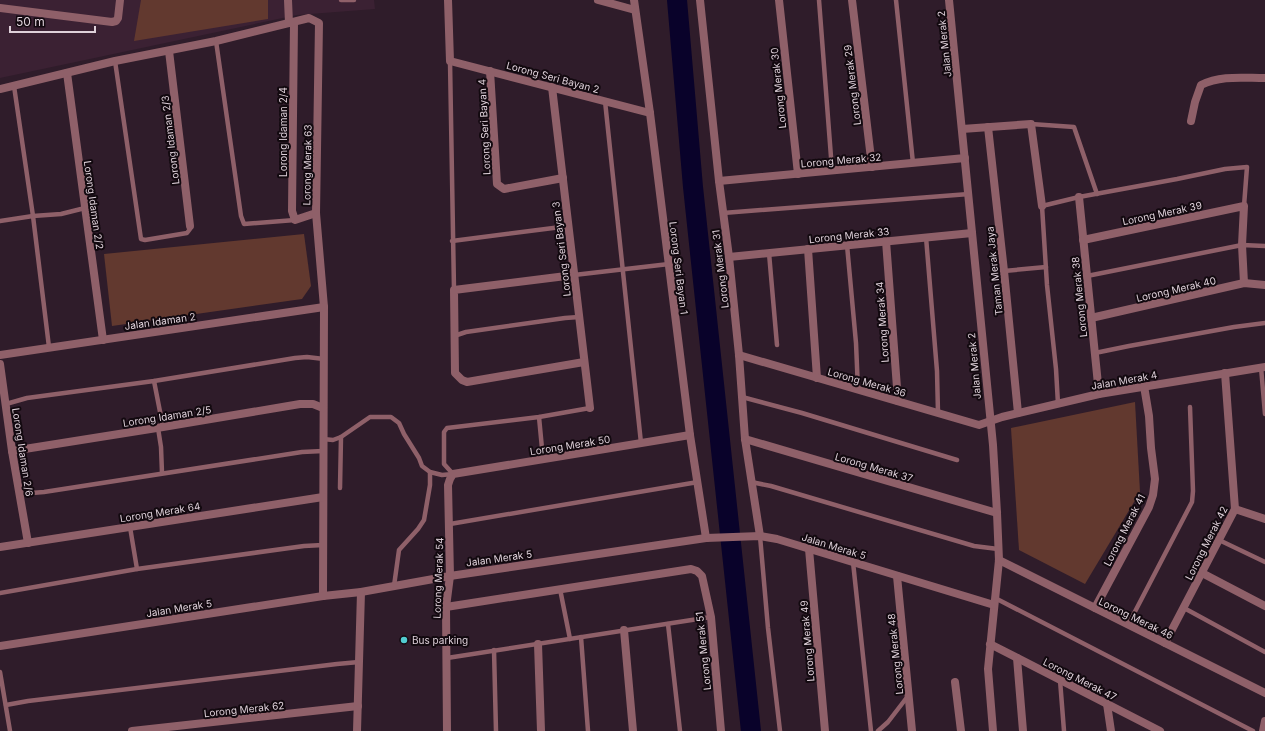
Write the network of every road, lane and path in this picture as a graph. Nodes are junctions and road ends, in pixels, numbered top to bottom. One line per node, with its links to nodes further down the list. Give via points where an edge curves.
1 (120, 0): 14 (street, via 118,18 112,22)
2 (288, 0): 16 (street, Lorong Idaman 2/4)
3 (341, 0): 4 (lane)
4 (354, 0)
5 (448, 0): 20 (street)
6 (598, 0): 15 (street)
7 (634, 0): 15 (street, Lorong Seri Bayan 1)
8 (700, 0): 39 (street, Lorong Merak 31)
9 (778, 0): 37 (street, Lorong Merak 30)
10 (819, 0): 36 (lane)
11 (852, 0): 35 (street, Lorong Merak 29)
12 (896, 0): 34 (lane)
13 (949, 0): 32 (street, Jalan Merak 2)
14 (0, 8)
15 (635, 10): 28 (street, Lorong Seri Bayan 1)
16 (291, 22): 17 (street); 47 (street, Lorong Merak 63, via 309,18 319,23); 49 (street, Lorong Idaman 2/4, via 292,211)
17 (216, 41): 18 (street); 49 (lane, via 242,220 244,224 249,224)
18 (169, 51): 19 (street); 51 (street, Lorong Idaman 2/3)
19 (115, 61): 22 (street); 51 (lane, via 141,239 187,233)
20 (450, 61): 21 (street, Lorong Seri Bayan 2); 56 (lane)
21 (490, 71): 25 (street, Lorong Seri Bayan 2); 38 (street, Lorong Seri Bayan 4, via 497,184 504,189)
22 (67, 73): 24 (street); 45 (street, Lorong Idaman 2/2)
23 (1265, 78): 29 (street, via 1211,80 1201,86 1194,102)
24 (14, 86): 26 (street); 48 (lane)
25 (552, 87): 27 (street, Lorong Seri Bayan 2); 38 (street, Lorong Seri Bayan 3)
26 (0, 89)
27 (605, 101): 28 (street, Lorong Seri Bayan 2); 66 (lane)
28 (650, 113): 64 (street, Lorong Seri Bayan 1)
29 (1191, 121)
30 (1031, 124): 31 (street); 41 (lane, via 1074,127); 43 (street)
31 (988, 127): 32 (street); 67 (street, Taman Merak Jaya)
32 (962, 130): 33 (street, Jalan Merak 2)
33 (965, 158): 34 (street, Lorong Merak 32); 40 (street, Jalan Merak 2)
34 (913, 163): 35 (street, Lorong Merak 32)
35 (872, 167): 36 (street, Lorong Merak 32)
36 (832, 170): 37 (street, Lorong Merak 32)
37 (798, 174): 39 (street, Lorong Merak 32)
38 (563, 178): 52 (street, Lorong Seri Bayan 3)
39 (719, 181): 46 (street, Lorong Merak 31)
40 (969, 194): 46 (lane); 53 (street, Jalan Merak 2)
41 (1097, 194): 42 (lane); 44 (lane, via 1246,167)
42 (1079, 197): 43 (lane); 55 (street, Lorong Merak 38)
43 (1042, 206): 65 (lane)
44 (1244, 206): 55 (street, Lorong Merak 39); 59 (street)
45 (84, 208): 48 (lane, via 62,214); 78 (street, Lorong Idaman 2/2)
46 (723, 213): 63 (street, Lorong Merak 31)
47 (316, 214): 49 (street); 73 (street, Lorong Merak 63)
48 (33, 216): 50 (lane); 80 (lane)
49 (295, 220)
50 (0, 221)
51 (190, 226)
52 (569, 226): 56 (lane); 68 (street, Lorong Seri Bayan 3)
53 (972, 233): 54 (street, Lorong Merak 33); 105 (street, Jalan Merak 2)
54 (926, 237): 57 (street, Lorong Merak 33); 102 (lane)
55 (1083, 240): 69 (street, Lorong Merak 38)
56 (452, 241): 72 (lane)
57 (886, 241): 58 (street, Lorong Merak 33); 95 (street, Lorong Merak 34)
58 (847, 245): 61 (street, Lorong Merak 33); 92 (lane)
59 (1242, 245): 60 (lane); 69 (lane); 70 (street)
60 (1265, 246)
61 (808, 249): 62 (street, Lorong Merak 33); 89 (street)
62 (769, 253): 63 (street, Lorong Merak 33); 79 (lane)
63 (729, 257): 83 (street, Lorong Merak 31)
64 (669, 264): 66 (lane); 107 (street, Lorong Seri Bayan 1)
65 (1046, 267): 67 (lane); 97 (lane)
66 (623, 270): 68 (lane); 111 (lane)
67 (1004, 271): 101 (street, Taman Merak Jaya)
68 (574, 276): 72 (street); 74 (street, Lorong Seri Bayan 3)
69 (1087, 276): 75 (street, Lorong Merak 38)
70 (1244, 283): 71 (street, Lorong Merak 40); 75 (street, Lorong Merak 40)
71 (1265, 285)
72 (454, 290): 77 (street)
73 (324, 307): 78 (street, Jalan Idaman 2); 84 (street, Lorong Merak 63)
74 (579, 317): 77 (lane, via 466,332); 85 (street, Lorong Seri Bayan 3)
75 (1091, 318): 81 (street, Lorong Merak 38)
76 (1265, 323): 81 (lane)
77 (454, 336): 85 (street, via 455,373 467,382)
78 (103, 340): 80 (street, Jalan Idaman 2)
79 (778, 346)
80 (49, 347): 82 (street, Jalan Idaman 2)
81 (1095, 353): 93 (street, Lorong Merak 38)
82 (0, 355)
83 (739, 355): 89 (street, Lorong Merak 36); 94 (street, Lorong Merak 31)
84 (324, 359): 90 (lane, via 295,358); 99 (street, Lorong Merak 63)
85 (584, 362): 100 (street, Lorong Seri Bayan 3)
86 (0, 364): 96 (street, Lorong Idaman 2/6)
87 (1263, 367): 88 (street, Jalan Merak 4); 103 (lane)
88 (1225, 373): 91 (street, Jalan Merak 4); 124 (street, Lorong Merak 42)
89 (816, 378): 92 (street, Lorong Merak 36)
90 (154, 381): 96 (lane, via 28,398); 106 (lane)
91 (1144, 386): 93 (street, Jalan Merak 4); 152 (street, Lorong Merak 41, via 1155,479 1153,495 1149,507)
92 (858, 390): 95 (street, Lorong Merak 36)
93 (1099, 394): 97 (street, Jalan Merak 4)
94 (742, 397): 110 (street, Lorong Merak 31); 115 (lane)
95 (898, 401): 102 (street, Lorong Merak 36)
96 (6, 404): 112 (street, Lorong Idaman 2/6)
97 (1058, 404): 101 (street, Jalan Merak 4)
98 (1190, 407): 156 (lane, via 1192,502)
99 (324, 408): 106 (street, Lorong Idaman 2/5, via 313,404 300,404); 109 (street, Lorong Merak 63)
100 (590, 408): 104 (lane)
101 (1018, 412): 105 (street, Jalan Merak 4)
102 (938, 413): 105 (street, Lorong Merak 36, via 979,425)
103 (1265, 414)
104 (539, 417): 114 (lane); 118 (lane, via 447,428 444,432 444,464)
105 (990, 422): 125 (street, Jalan Merak 2)
106 (160, 428): 112 (street, Lorong Idaman 2/5); 117 (lane)
107 (690, 435): 111 (street, Lorong Merak 50); 119 (street, Lorong Seri Bayan 1)
108 (341, 437): 109 (lane, via 333,440); 116 (lane, via 370,417 392,417 399,423 422,466); 121 (lane)
109 (323, 439): 113 (street, Lorong Merak 63)
110 (745, 439): 120 (street, Lorong Merak 31); 125 (street, Lorong Merak 37)
111 (641, 443): 114 (street, Lorong Merak 50)
112 (12, 450): 122 (street, Lorong Idaman 2/6)
113 (324, 451): 117 (lane, via 302,452); 123 (street, Lorong Merak 63)
114 (543, 460): 118 (street, Lorong Merak 50)
115 (957, 460)
116 (430, 472): 118 (lane); 144 (lane, via 424,520 400,550)
117 (162, 474): 122 (lane)
118 (454, 474): 127 (street, Lorong Merak 54, via 448,485)
119 (698, 482): 127 (lane); 130 (street, Lorong Seri Bayan 1)
120 (751, 482): 129 (street, Lorong Merak 31); 136 (lane, via 974,546)
121 (340, 488)
122 (19, 494): 132 (street, Lorong Idaman 2/6)
123 (324, 497): 128 (street, Lorong Merak 64); 133 (street, Lorong Merak 63)
124 (1235, 509): 126 (street); 131 (street, Lorong Merak 42)
125 (997, 513): 136 (street, Jalan Merak 2)
126 (1265, 519)
127 (450, 524): 142 (street, Lorong Merak 54)
128 (130, 527): 132 (street, Lorong Merak 64); 140 (lane)
129 (760, 536): 130 (street, Jalan Merak 5); 135 (street, Jalan Merak 5); 189 (lane)
130 (706, 538): 142 (street, Jalan Merak 5)
131 (1219, 540): 139 (lane); 141 (street, Lorong Merak 42)
132 (28, 543): 134 (street, Lorong Merak 64)
133 (323, 545): 140 (lane); 148 (street, Lorong Merak 63)
134 (0, 547)
135 (809, 549): 138 (street, Jalan Merak 5); 190 (street, Lorong Merak 49)
136 (998, 549): 137 (street, Jalan Merak 2)
137 (998, 560): 149 (street, Jalan Merak 2); 152 (street, Lorong Merak 46)
138 (853, 562): 143 (street, Jalan Merak 5); 191 (lane)
139 (1265, 562)
140 (137, 569): 147 (lane)
141 (1202, 573): 150 (street); 153 (street, Lorong Merak 42)
142 (450, 576): 144 (street, Jalan Merak 5); 151 (street, Lorong Merak 54)
143 (897, 576): 149 (street, Jalan Merak 5); 173 (street, Lorong Merak 48)
144 (394, 586): 146 (street, Jalan Merak 5)
145 (560, 589): 151 (street); 154 (street, Lorong Merak 51, via 691,569 702,576); 159 (lane)
146 (361, 592): 148 (street, Jalan Merak 5); 168 (street)
147 (0, 593)
148 (323, 596): 163 (street, Jalan Merak 5)
149 (995, 602): 161 (street, Jalan Merak 2); 200 (lane)
150 (1265, 606)
151 (446, 607): 166 (street, Lorong Merak 54)
152 (1094, 608): 156 (street, Lorong Merak 46)
153 (1184, 608): 162 (street, Lorong Merak 42); 165 (lane)
154 (711, 617): 155 (lane); 188 (street, Lorong Merak 51)
155 (668, 624): 157 (lane); 187 (lane)
156 (1128, 625): 162 (street, Lorong Merak 46)
157 (624, 630): 158 (lane); 186 (street)
158 (581, 637): 159 (lane); 185 (lane)
159 (570, 639): 160 (lane)
160 (538, 644): 164 (lane); 184 (street)
161 (990, 644): 167 (street, Lorong Merak 47); 195 (street, Jalan Merak 2, via 988,669)
162 (1165, 644): 172 (street, Lorong Merak 46)
163 (0, 646)
164 (494, 650): 166 (lane); 183 (lane)
165 (1265, 652)
166 (447, 658): 182 (street, Lorong Merak 54)
167 (1017, 658): 170 (street, Lorong Merak 47); 196 (street)
168 (359, 662): 175 (lane, via 167,683); 176 (street)
169 (0, 672): 175 (lane)
170 (1060, 680): 174 (street, Lorong Merak 47); 197 (lane)
171 (955, 682): 194 (street)
172 (1265, 693)
173 (909, 695): 192 (lane); 193 (street, Lorong Merak 48)
174 (1107, 704): 178 (street, Lorong Merak 47); 198 (street)
175 (6, 705): 179 (lane)
176 (358, 706): 180 (street, Lorong Merak 62); 181 (street)
177 (1265, 721): 201 (street)
178 (1147, 727): 199 (street, Lorong Merak 47)
179 (10, 731)
180 (132, 731)
181 (357, 731)
182 (447, 731)
183 (496, 731)
184 (541, 731)
185 (588, 731)
186 (633, 731)
187 (680, 731)
188 (721, 731)
189 (780, 731)
190 (826, 731)
191 (871, 731)
192 (878, 731)
193 (912, 731)
194 (961, 731)
195 (993, 731)
196 (1023, 731)
197 (1064, 731)
198 (1111, 731)
199 (1160, 731)
200 (1253, 731)
201 (1263, 731)

